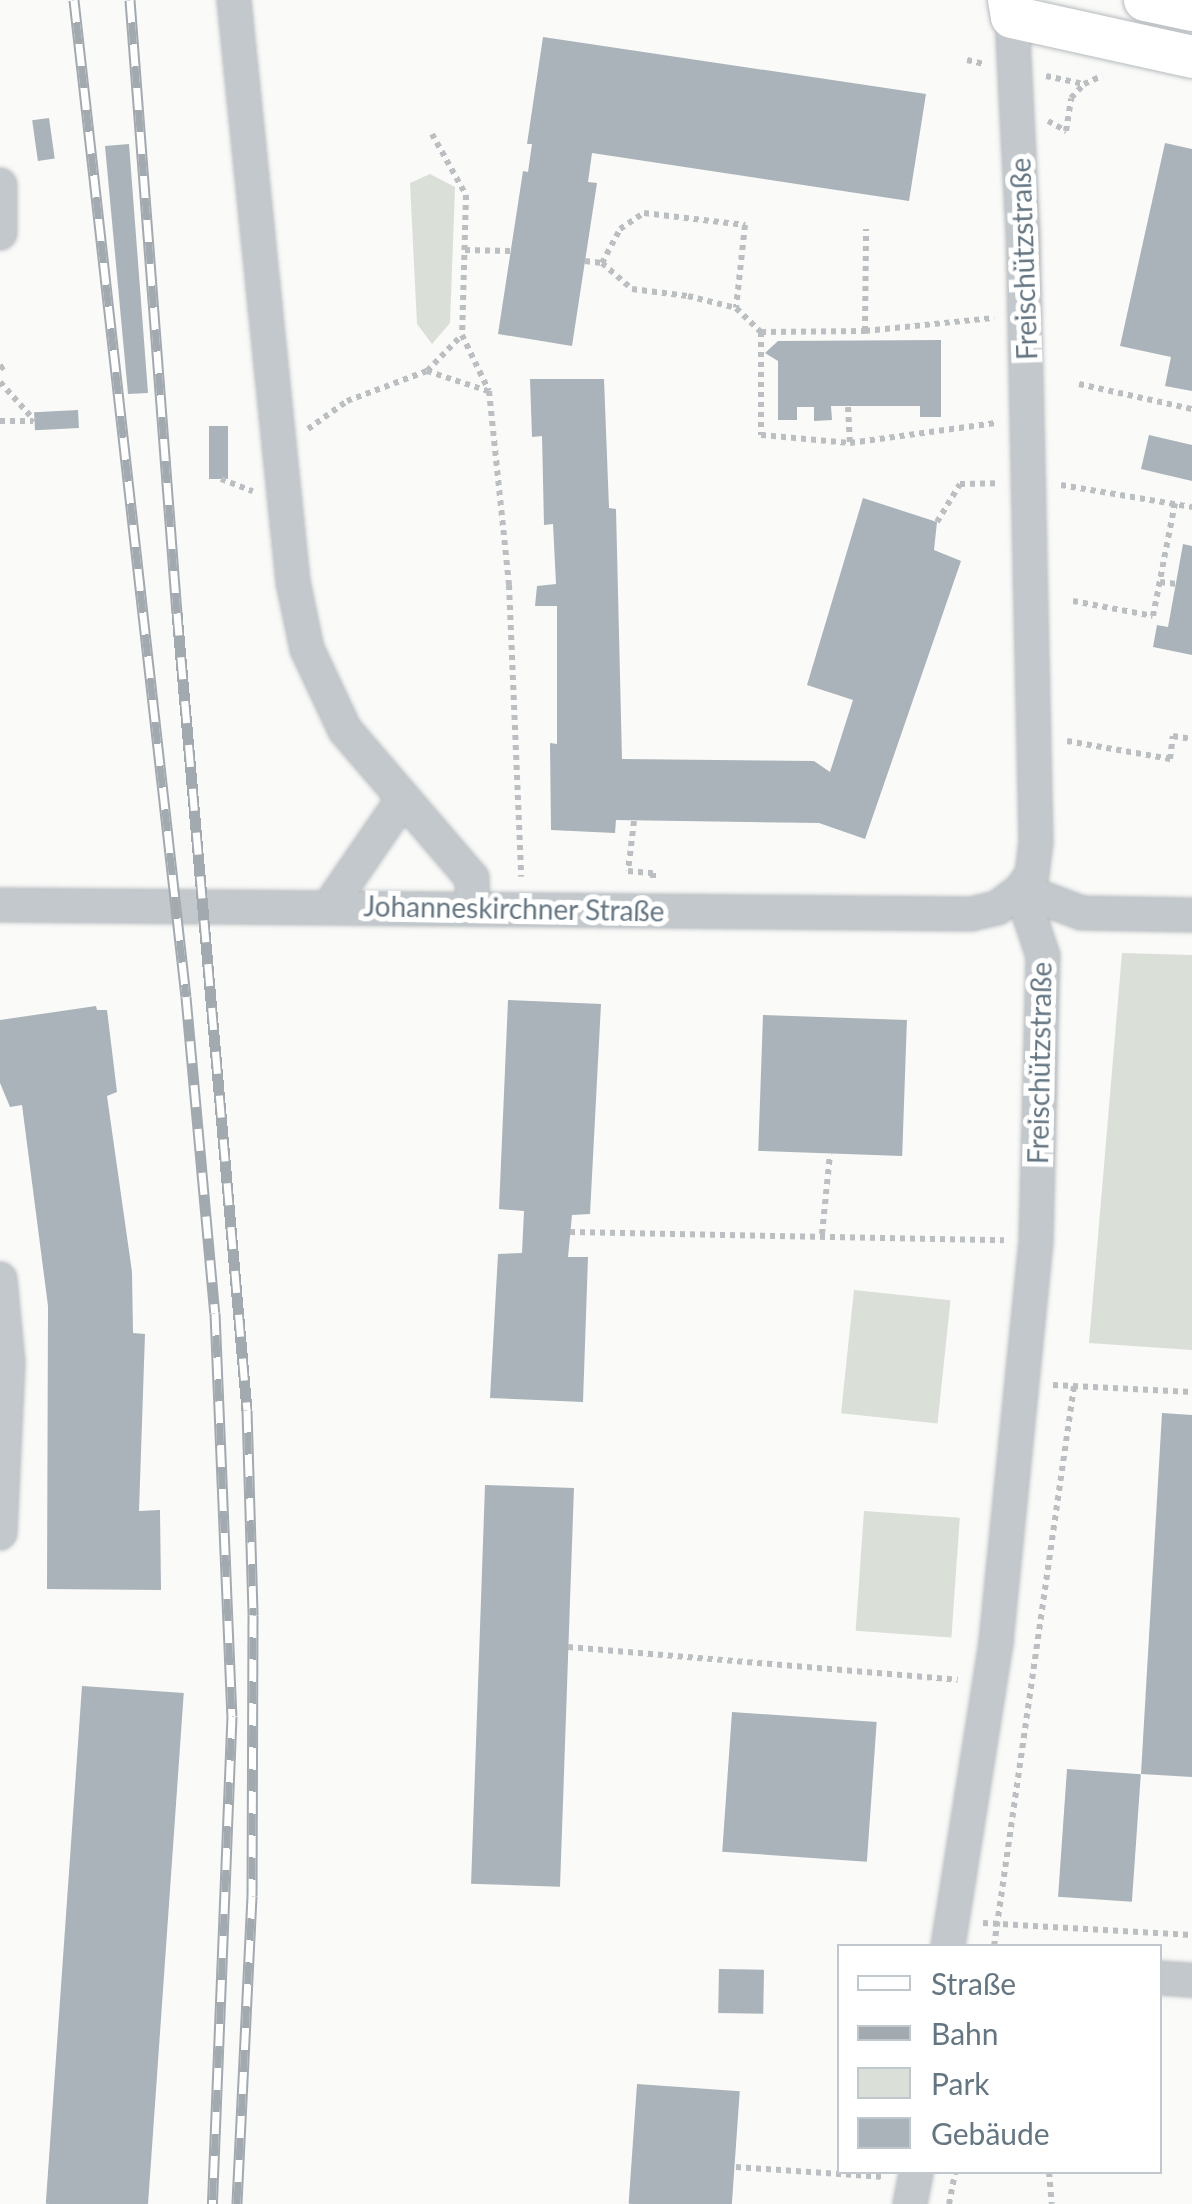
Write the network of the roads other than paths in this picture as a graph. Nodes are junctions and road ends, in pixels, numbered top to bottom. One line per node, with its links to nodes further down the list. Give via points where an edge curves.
1 (234, 0): 8 (street, via 292,582 307,649 345,730)
2 (1144, 0): 4 (main road)
3 (1010, 9): 5 (main road); 9 (street, Freischützstraße, via 1025,317 1036,844 1032,874)
4 (1192, 10)
5 (1192, 56)
6 (0, 185): 7 (street)
7 (0, 233)
8 (403, 799): 11 (street); 12 (street, via 472,878)
9 (1021, 890): 12 (street, Johanneskirchner Straße, via 997,908 971,914); 13 (street, via 1082,912); 16 (street, Freischützstraße, via 1042,956 1036,1242 989,1683)
10 (0, 904): 11 (street, Johanneskirchner Straße)
11 (331, 904): 12 (street, Johanneskirchner Straße)
12 (474, 907)
13 (1192, 915)
14 (0, 1279): 15 (street, via 8,1363)
15 (0, 1533)
16 (950, 1934)
17 (1162, 1978): 18 (street)
18 (1192, 1980)

